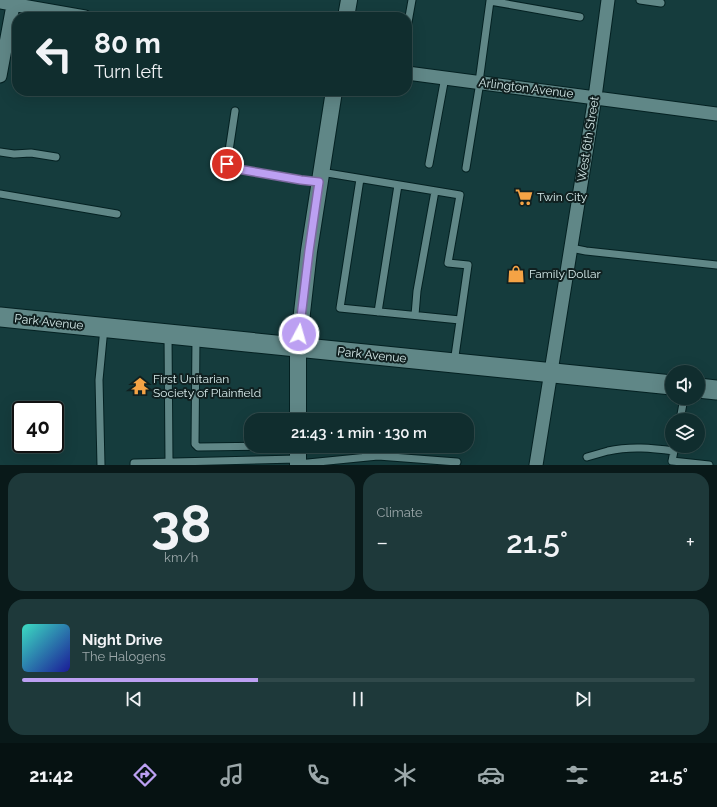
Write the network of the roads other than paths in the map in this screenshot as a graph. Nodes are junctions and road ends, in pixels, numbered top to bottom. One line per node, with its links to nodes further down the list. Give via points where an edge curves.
1 (349, 0): 10 (street)
2 (412, 0): 11 (lane)
3 (608, 0): 19 (street, West 6th Street)
4 (640, 0): 7 (lane)
5 (0, 2): 6 (street)
6 (14, 2): 8 (street); 9 (street)
7 (661, 3)
8 (12, 12)
9 (62, 12)
10 (347, 12)
11 (410, 12)
12 (12, 13): 15 (street)
13 (580, 17): 17 (lane, via 490,1)
14 (412, 74): 16 (street, Arlington Avenue)
15 (0, 76)
16 (445, 78): 17 (street, Arlington Avenue); 24 (lane)
17 (479, 82): 19 (street, Arlington Avenue); 25 (lane)
18 (333, 96): 26 (street)
19 (595, 97): 21 (street, Arlington Avenue); 32 (street, West 6th Street)
20 (236, 111): 26 (lane, via 227,164 232,168 301,180)
21 (717, 114)
22 (0, 152): 23 (lane)
23 (56, 157)
24 (429, 164)
25 (466, 168)
26 (320, 177): 27 (lane); 41 (street)
27 (360, 179): 28 (lane); 34 (lane, via 340,308)
28 (398, 185): 29 (lane); 34 (lane)
29 (435, 191): 35 (lane); 37 (lane, via 460,195 448,263 468,266)
30 (0, 194): 31 (lane)
31 (117, 214)
32 (571, 248): 33 (lane); 43 (street, West 6th Street)
33 (717, 265)
34 (378, 312): 35 (lane)
35 (415, 315): 37 (lane)
36 (0, 318): 38 (main road, Park Avenue)
37 (460, 320): 42 (lane)
38 (104, 328): 39 (main road, Park Avenue); 57 (lane, via 99,380)
39 (168, 334): 40 (main road, Park Avenue); 55 (lane)
40 (196, 337): 41 (main road, Park Avenue); 48 (lane, via 196,444 198,447)
41 (298, 348): 42 (main road, Park Avenue); 47 (street)
42 (454, 363): 43 (main road, Park Avenue)
43 (551, 373): 44 (main road, Park Avenue); 59 (street, West 6th Street)
44 (665, 384)
45 (705, 389): 46 (main road)
46 (717, 390)
47 (298, 413)
48 (244, 446)
49 (665, 449): 53 (lane, via 608,451)
50 (365, 453): 52 (lane)
51 (673, 453): 60 (lane, via 672,461)
52 (365, 457): 54 (lane); 56 (lane)
53 (587, 457)
54 (298, 458): 55 (lane)
55 (169, 462): 58 (lane)
56 (457, 462)
57 (101, 465)
58 (134, 465)
59 (536, 465)
60 (709, 465)

